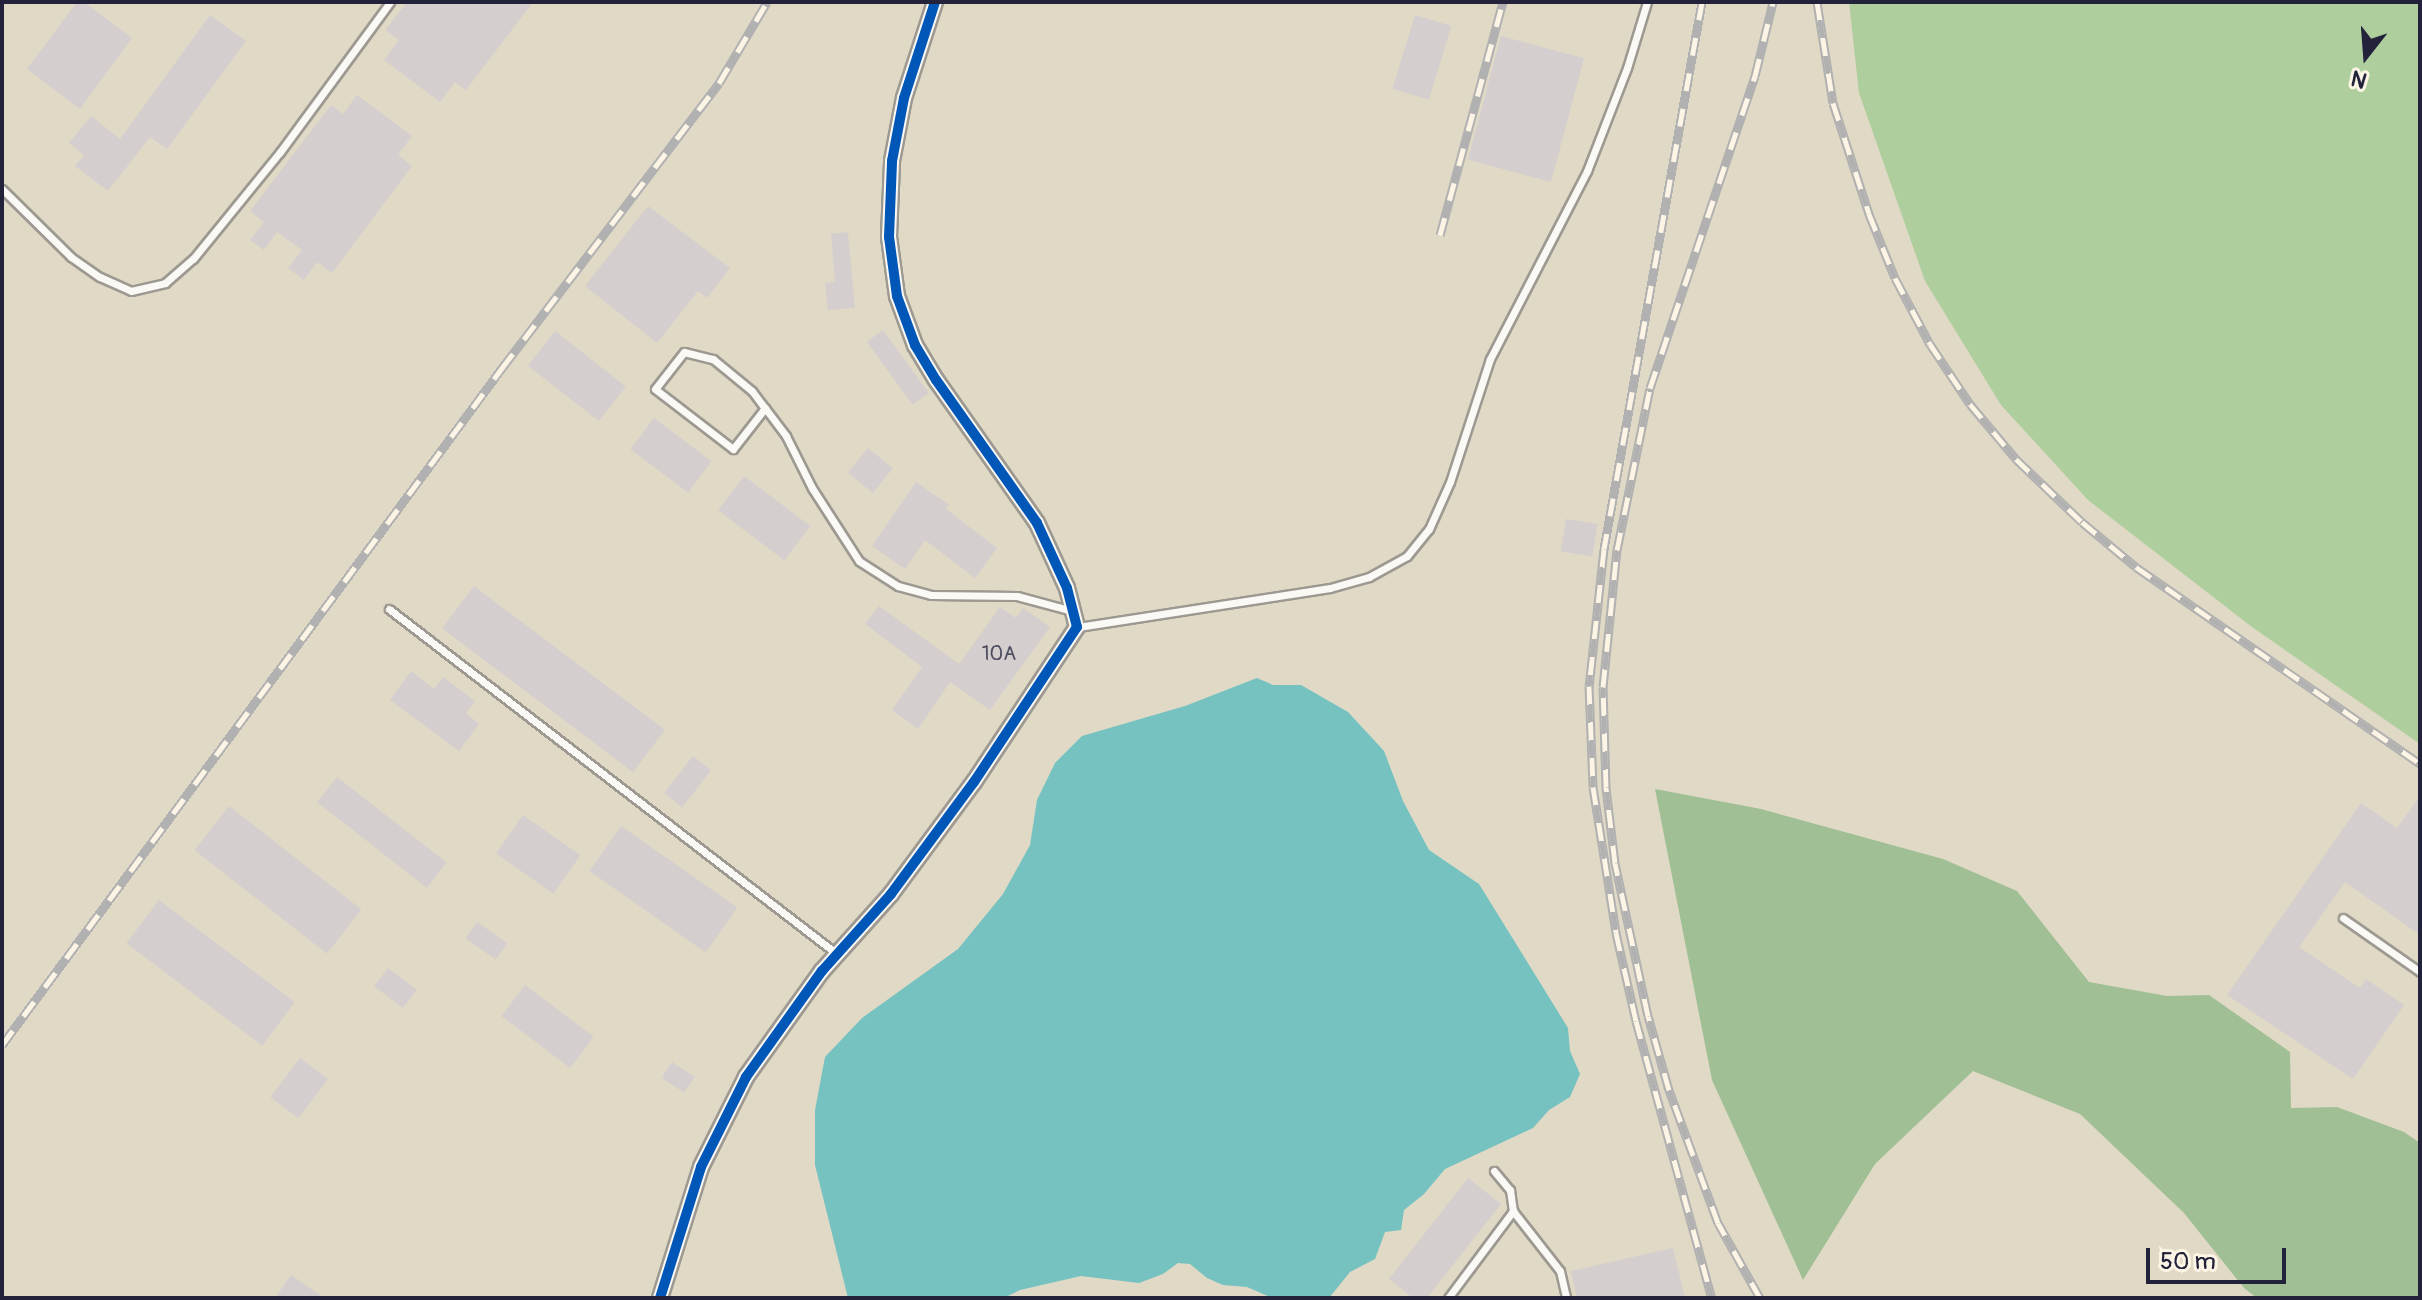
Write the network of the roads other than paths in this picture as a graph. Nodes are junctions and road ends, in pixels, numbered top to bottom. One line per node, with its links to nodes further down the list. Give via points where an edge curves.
1 (390, 2): 4 (lane, via 280,152 193,259 165,283 131,291 100,277 71,257)
2 (935, 2): 7 (street, via 904,98 892,161 889,237 897,296 915,345 936,380 1037,523)
3 (1647, 2): 8 (lane, via 1587,171 1490,359 1429,529 1407,556 1369,577 1330,588)
4 (2, 189)
5 (765, 408): 5 (lane, via 713,359 684,352 655,389 733,449); 7 (lane, via 859,561 898,586 931,595 1017,596)
6 (389, 609): 10 (lane)
7 (1073, 611): 8 (street)
8 (1077, 627): 10 (street, via 955,807 891,894)
9 (2343, 918): 11 (lane)
10 (837, 954): 14 (street, via 746,1077 701,1167)
11 (2420, 972)
12 (1494, 1171): 13 (lane, via 1510,1190)
13 (1513, 1211): 15 (lane); 16 (lane, via 1560,1271)
14 (660, 1298)
15 (1448, 1298)
16 (1566, 1298)

